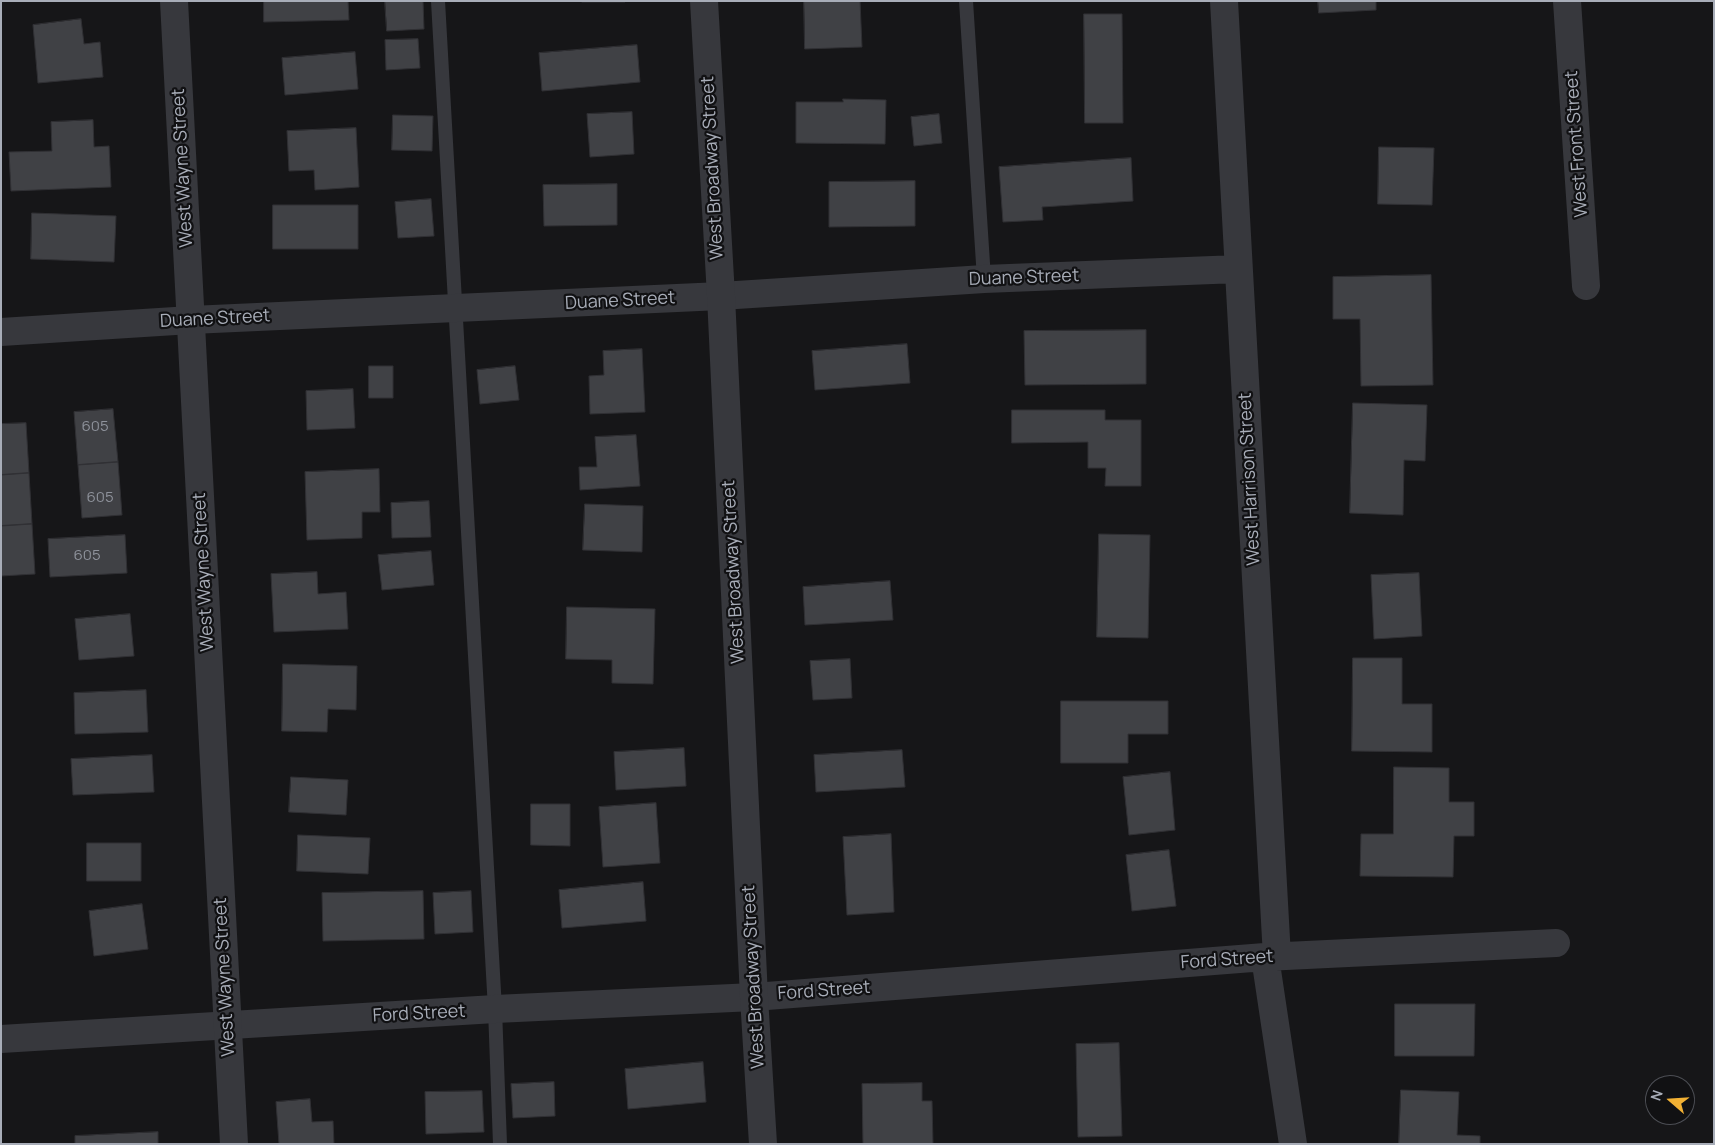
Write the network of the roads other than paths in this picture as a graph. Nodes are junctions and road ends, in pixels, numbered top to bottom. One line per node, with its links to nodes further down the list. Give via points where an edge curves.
1 (174, 1): 12 (street, West Wayne Street)
2 (438, 1): 11 (lane)
3 (704, 1): 10 (street, West Broadway Street)
4 (966, 1): 8 (lane)
5 (1224, 1): 7 (street, West Harrison Street)
6 (1567, 1): 9 (street, West Front Street)
7 (1238, 269): 8 (street, Duane Street); 15 (street, West Harrison Street)
8 (984, 279): 10 (street, Duane Street)
9 (1586, 286)
10 (721, 296): 11 (street, Duane Street); 16 (street, West Broadway Street)
11 (454, 308): 12 (street, Duane Street); 17 (lane)
12 (191, 320): 13 (street, Duane Street); 18 (street, West Wayne Street)
13 (1, 332)
14 (1556, 942): 15 (street, Ford Street)
15 (1271, 957): 16 (street, Ford Street); 23 (street, West Harrison Street)
16 (754, 997): 17 (street, Ford Street); 22 (street, West Broadway Street)
17 (495, 1009): 18 (street, Ford Street); 21 (lane)
18 (228, 1024): 19 (street, Ford Street); 20 (street, West Wayne Street)
19 (1, 1039)
20 (234, 1144)
21 (500, 1144)
22 (763, 1144)
23 (1293, 1144)

